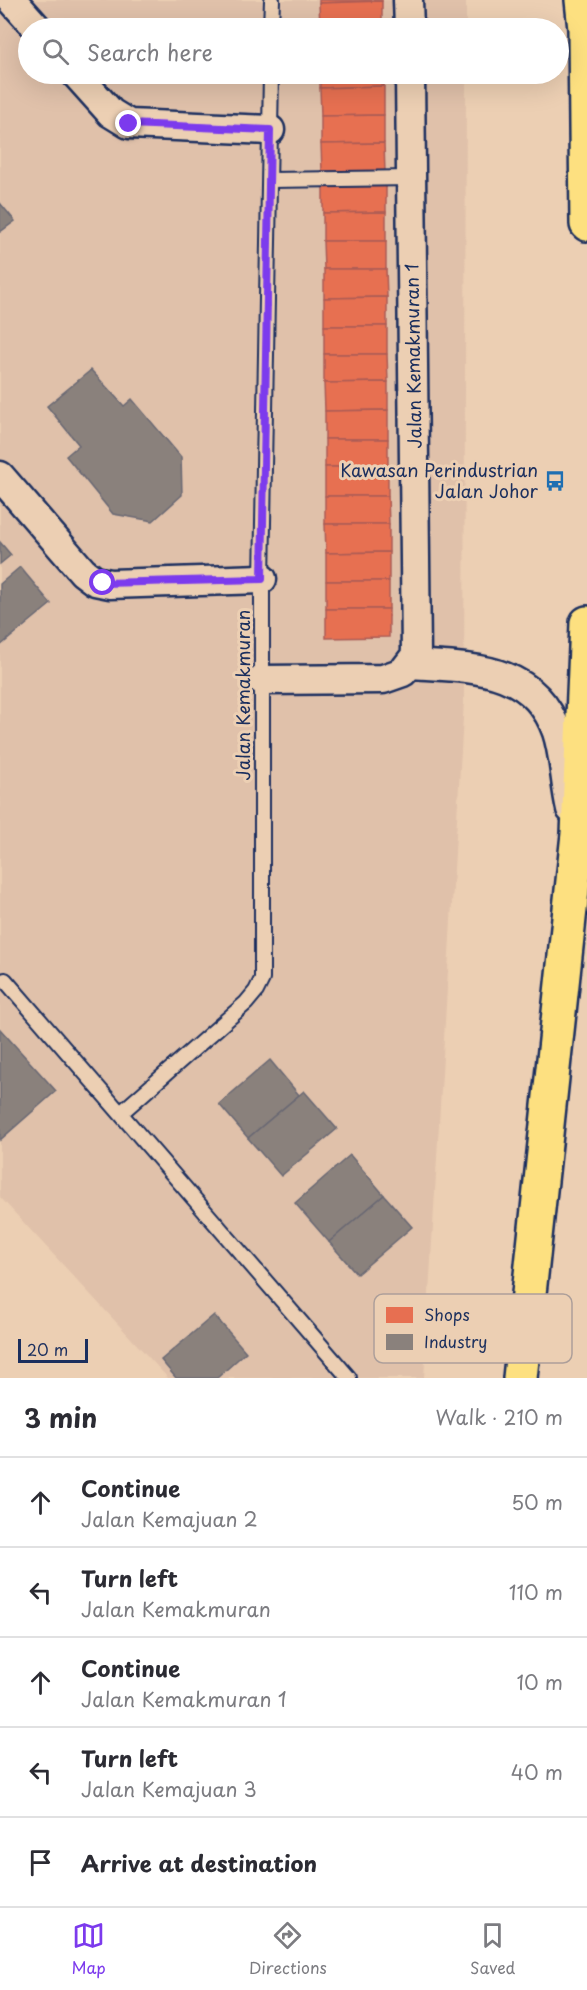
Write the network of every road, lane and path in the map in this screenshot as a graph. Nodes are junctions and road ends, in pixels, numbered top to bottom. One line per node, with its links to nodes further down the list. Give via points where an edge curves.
1 (12, 0): 5 (street)
2 (272, 0): 6 (lane)
3 (408, 0): 7 (street)
4 (582, 0): 14 (highway)
5 (28, 18)
6 (271, 18)
7 (409, 18)
8 (85, 84): 11 (street, via 111,113 129,124)
9 (271, 84): 11 (lane)
10 (410, 84): 12 (street, Jalan Kemakmuran 1)
11 (270, 130): 13 (lane)
12 (412, 178): 13 (lane); 18 (street, Jalan Kemakmuran 1, via 417,644)
13 (270, 180): 16 (lane, Jalan Kemakmuran)
14 (587, 224)
15 (0, 476): 16 (street, via 95,581 110,584)
16 (262, 579): 19 (lane, Jalan Kemakmuran)
17 (587, 622): 20 (highway)
18 (411, 664): 19 (street, via 403,672 382,679); 20 (street, via 503,674 545,707 558,734)
19 (262, 680): 23 (lane, Jalan Kemakmuran, via 262,979 246,1002)
20 (578, 834): 24 (highway)
21 (587, 928): 25 (highway)
22 (5, 980): 23 (lane)
23 (122, 1112): 28 (lane)
24 (529, 1294)
25 (548, 1294)
26 (522, 1363): 29 (highway)
27 (541, 1363): 30 (highway)
28 (350, 1378)
29 (520, 1378)
30 (539, 1378)

